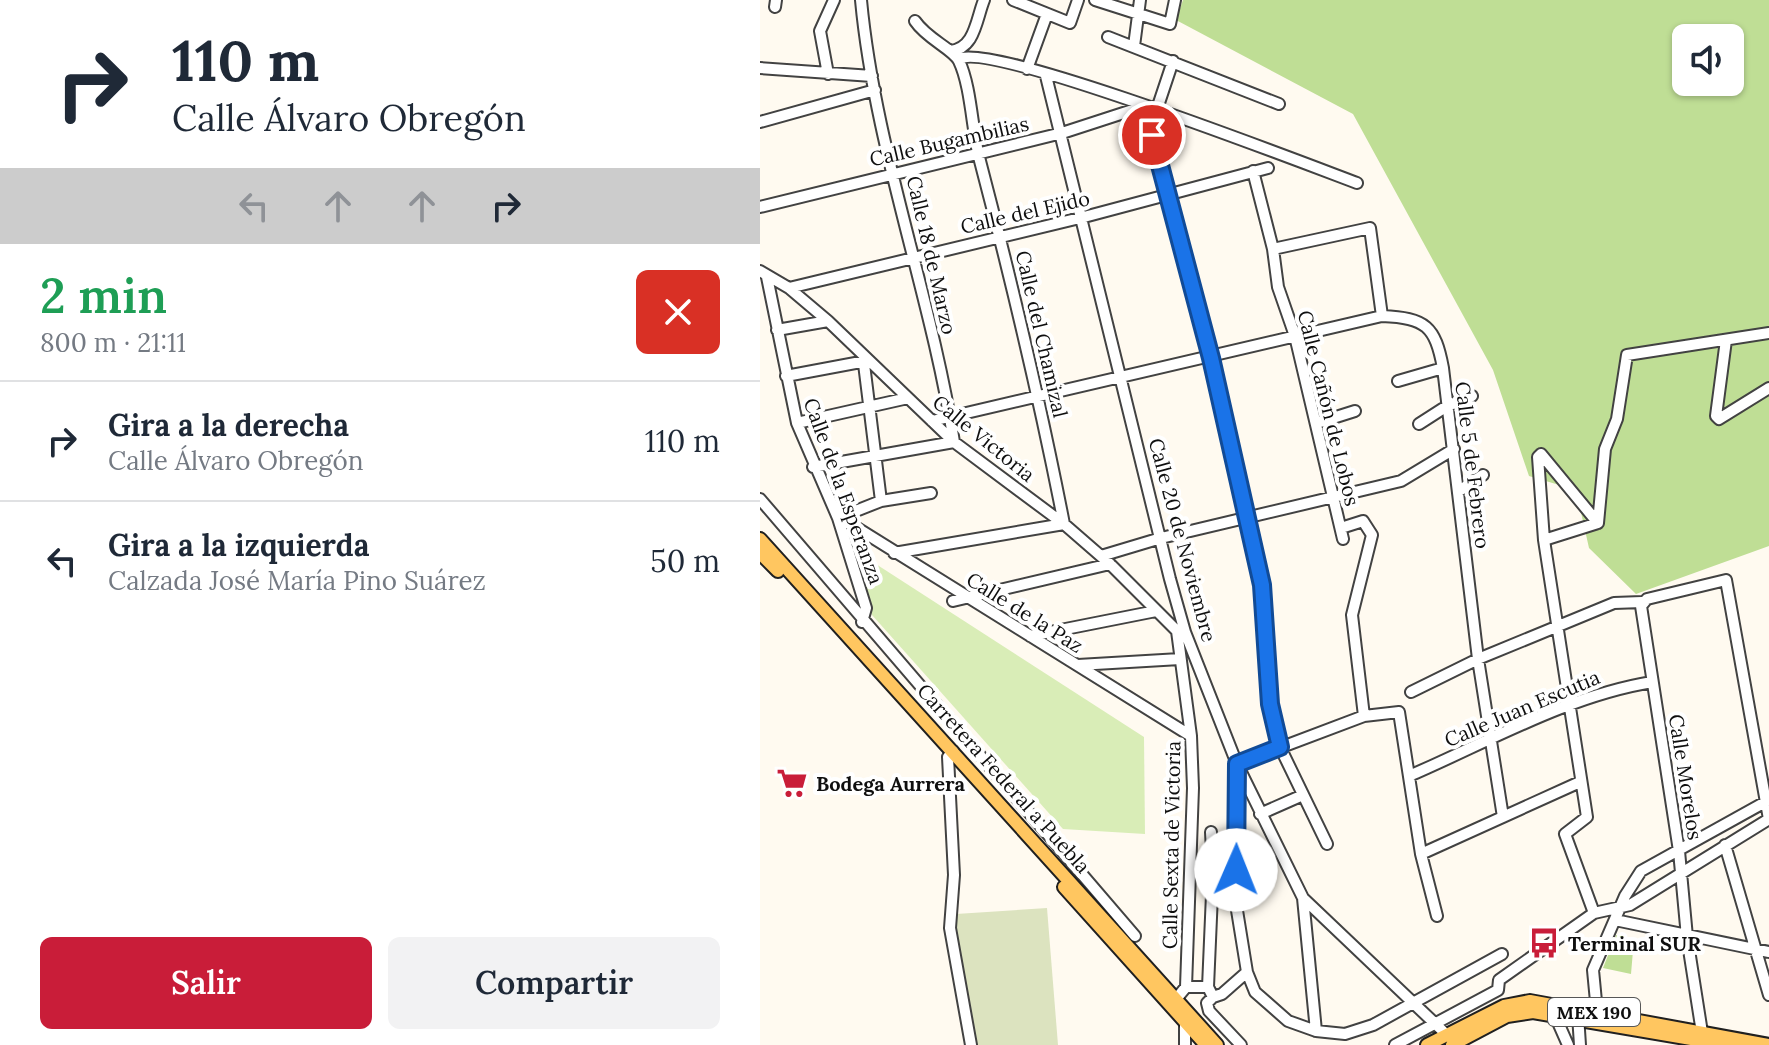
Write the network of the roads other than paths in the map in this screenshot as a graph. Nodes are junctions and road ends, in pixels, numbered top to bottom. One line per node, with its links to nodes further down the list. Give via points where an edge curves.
1 (834, 0): 18 (street, via 820,31)
2 (984, 0): 14 (street, via 971,42)
3 (1013, 0): 9 (street)
4 (1078, 0): 9 (street, via 1070,23)
5 (1140, 0): 10 (street)
6 (1175, 0): 10 (street, via 1170,24)
7 (1100, 1): 10 (street)
8 (865, 2): 19 (street, Calle 18 de Marzo)
9 (1047, 14): 17 (street)
10 (1138, 16): 13 (street)
11 (915, 21): 14 (street)
12 (1108, 37): 13 (street)
13 (1134, 46): 15 (street)
14 (954, 55): 17 (street); 27 (street, Calle del Chamizal)
15 (1173, 61): 22 (street); 24 (street)
16 (760, 68): 18 (street)
17 (1027, 69): 20 (street)
18 (828, 74): 19 (street)
19 (872, 76): 21 (street, Calle 18 de Marzo)
20 (1046, 76): 23 (street); 26 (street, Calle 20 de Noviembre)
21 (875, 90): 25 (street); 30 (street, Calle 18 de Marzo)
22 (1279, 104)
23 (1145, 106): 24 (street); 26 (street, Calle Bugambilias); 32 (street)
24 (1157, 109): 31 (street)
25 (760, 122)
26 (1062, 133): 27 (street, Calle Bugambilias); 34 (street, Calle 20 de Noviembre)
27 (978, 152): 30 (street, Calle Bugambilias); 35 (street, Calle del Chamizal)
28 (1268, 168): 29 (street, Calle del Ejido)
29 (1253, 171): 32 (street, Calle del Ejido); 36 (street, Calle Cañón de Lobos)
30 (894, 172): 33 (street, Calle Bugambilias); 37 (street, Calle 18 de Marzo)
31 (1357, 183)
32 (1167, 194): 34 (street, Calle del Ejido); 46 (street)
33 (760, 207)
34 (1084, 217): 35 (street, Calle del Ejido); 50 (street, Calle 20 de Noviembre)
35 (1000, 235): 37 (street, Calle del Ejido); 55 (street, Calle del Chamizal)
36 (1273, 249): 40 (street, via 1370,228); 44 (street, Calle Cañón de Lobos, via 1278,287)
37 (915, 257): 39 (street, Calle del Ejido); 59 (street, Calle 18 de Marzo)
38 (764, 274): 39 (street, Calle Victoria); 42 (street, Calle de la Esperanza)
39 (789, 288): 41 (street, Calle Victoria)
40 (1382, 316): 44 (street, Calle 5 de Febrero); 48 (street, Calle 5 de Febrero, via 1409,317 1426,325 1437,339)
41 (828, 321): 42 (street); 47 (street, Calle Victoria)
42 (777, 330): 49 (street, Calle de la Esperanza)
43 (1769, 333): 45 (street)
44 (1295, 336): 46 (street, Calle 5 de Febrero); 62 (street, Calle Cañón de Lobos)
45 (1726, 340): 52 (street, via 1716,416 1719,419); 76 (street, via 1627,355 1617,419 1605,449)
46 (1211, 358): 50 (street, Calle 5 de Febrero); 75 (street)
47 (866, 361): 49 (street); 54 (street, Calle Victoria); 57 (street)
48 (1443, 368): 51 (street); 56 (street, Calle 5 de Febrero)
49 (786, 376): 61 (street, Calle de la Esperanza)
50 (1123, 377): 55 (street, Calle 5 de Febrero); 78 (street, Calle 20 de Noviembre)
51 (1398, 381)
52 (1769, 388)
53 (1472, 396): 56 (street)
54 (908, 398): 57 (street); 60 (street, Calle Victoria)
55 (1039, 399): 59 (street, Calle 5 de Febrero); 77 (street, Calle del Chamizal)
56 (1447, 406): 63 (street); 65 (street, Calle 5 de Febrero)
57 (868, 410): 61 (street); 66 (street)
58 (1355, 411): 62 (street)
59 (950, 417): 60 (street, Calle 5 de Febrero); 64 (street, Calle 18 de Marzo)
60 (932, 421): 64 (street, Calle Victoria)
61 (797, 423): 67 (street, Calle de la Esperanza)
62 (1317, 423): 72 (street, Calle Cañón de Lobos)
63 (1419, 424)
64 (954, 442): 66 (street); 77 (street, Calle Victoria)
65 (1454, 449): 69 (street, Calle 5 de Febrero); 72 (street, via 1401,481)
66 (874, 457): 67 (street); 73 (street)
67 (813, 467): 74 (street, Calle de la Esperanza)
68 (1483, 475): 69 (street)
69 (1459, 491): 92 (street, Calle 5 de Febrero)
70 (931, 493): 73 (street)
71 (760, 499): 87 (street)
72 (1333, 499): 75 (street); 98 (street, Calle Cañón de Lobos, via 1342,533 1363,521 1372,535 1352,615)
73 (881, 501): 74 (street)
74 (839, 518): 81 (street, Calle de la Paz); 87 (street, Calle de la Esperanza, via 866,608)
75 (1245, 520): 78 (street); 102 (street, via 1262,585 1270,704)
76 (1598, 523): 79 (street); 79 (street, via 1540,454)
77 (1064, 524): 81 (street); 82 (street, Calle Victoria)
78 (1161, 538): 82 (street); 89 (street, Calle 20 de Noviembre)
79 (1544, 540): 88 (street)
80 (762, 550): 99 (main road, Carretera Federal a Puebla); 103 (main road, Carretera Federal a Puebla)
81 (894, 553): 83 (street, Calle de la Paz)
82 (1106, 560): 83 (street); 86 (street, Calle Victoria)
83 (965, 596): 84 (street); 90 (street, Calle de la Paz)
84 (953, 601)
85 (1642, 602): 88 (street, via 1614,603); 94 (street, Calle Morelos); 108 (street, via 1725,578)
86 (1156, 611): 89 (street, Calle Victoria); 90 (street)
87 (862, 622): 97 (street)
88 (1557, 626): 92 (street); 96 (street)
89 (1181, 631): 91 (street, Calle Sexta de Victoria); 104 (street, Calle 20 de Noviembre)
90 (1030, 636): 93 (street, Calle de la Paz)
91 (1180, 659): 93 (street); 100 (street, Calle Sexta de Victoria)
92 (1478, 659): 95 (street); 101 (street, Calle 5 de Febrero)
93 (1077, 665): 100 (street, Calle de la Paz)
94 (1652, 682): 96 (street, Calle Juan Escutia); 115 (street, Calle Morelos)
95 (1411, 692)
96 (1567, 705): 101 (street, Calle Juan Escutia); 106 (street)
97 (941, 713): 99 (street); 122 (street)
98 (1364, 716): 102 (street); 105 (street, via 1399,712)
99 (929, 725): 103 (main road, Carretera Federal a Puebla)
100 (1191, 736): 128 (street, Calle Sexta de Victoria)
101 (1490, 741): 105 (street, Calle Juan Escutia); 110 (street, Calle 5 de Febrero)
102 (1280, 747): 104 (street); 107 (street)
103 (950, 754): 132 (main road, Carretera Federal a Puebla); 144 (street, via 950,928)
104 (1237, 764): 109 (street, Calle 20 de Noviembre); 127 (street, via 1235,898)
105 (1409, 776): 116 (street)
106 (1580, 782): 110 (street); 119 (street, via 1587,817 1565,834)
107 (1303, 795): 109 (street); 113 (street)
108 (1767, 802): 111 (street); 115 (street)
109 (1260, 814): 118 (street, Calle 20 de Noviembre)
110 (1503, 817): 116 (street)
111 (1769, 819): 114 (street)
112 (1211, 832): 130 (street)
113 (1327, 844)
114 (1725, 845): 117 (street); 124 (street)
115 (1679, 851): 117 (street, Calle Morelos); 120 (street, via 1641,871)
116 (1421, 854): 121 (street)
117 (1681, 872): 120 (street); 123 (street, Calle Morelos)
118 (1303, 898): 133 (street, Calle 20 de Noviembre); 140 (street)
119 (1594, 913): 120 (street); 129 (street, via 1499,980)
120 (1617, 915): 123 (street); 136 (street, via 1591,978)
121 (1437, 916)
122 (1135, 936)
123 (1687, 937): 124 (street); 141 (street, Calle Morelos)
124 (1756, 952): 125 (street); 131 (street)
125 (1769, 952)
126 (1502, 954): 133 (street)
127 (1247, 972): 130 (street, via 1222,994); 140 (street, via 1255,992 1271,1008)
128 (1186, 987): 130 (street); 132 (street)
129 (1498, 990): 135 (street); 139 (street)
130 (1211, 992): 146 (street, via 1209,1011)
131 (1769, 995)
132 (1173, 1002): 138 (main road, Carretera Federal a Puebla)
133 (1410, 1002): 139 (street, Calle 20 de Noviembre); 140 (street, via 1373,1025 1345,1034)
134 (1553, 1009): 135 (main road, MEX 190); 137 (main road, MEX 190); 149 (street)
135 (1506, 1011): 142 (main road, MEX 190)
136 (1597, 1012): 137 (main road, MEX 190); 141 (main road, MEX 190)
137 (1578, 1014): 141 (main road, MEX 190); 150 (street)
138 (1189, 1020): 143 (main road, Carretera Federal a Puebla); 145 (street)
139 (1436, 1023): 142 (street, Calle 20 de Noviembre); 147 (street)
140 (1316, 1031)
141 (1703, 1039): 151 (main road, MEX 190); 152 (main road, MEX 190)
142 (1455, 1041): 148 (main road, MEX 190)
143 (1205, 1042)
144 (971, 1045)
145 (1185, 1045)
146 (1241, 1045)
147 (1395, 1045)
148 (1427, 1045)
149 (1568, 1045)
150 (1580, 1045)
151 (1726, 1045)
152 (1769, 1045)

